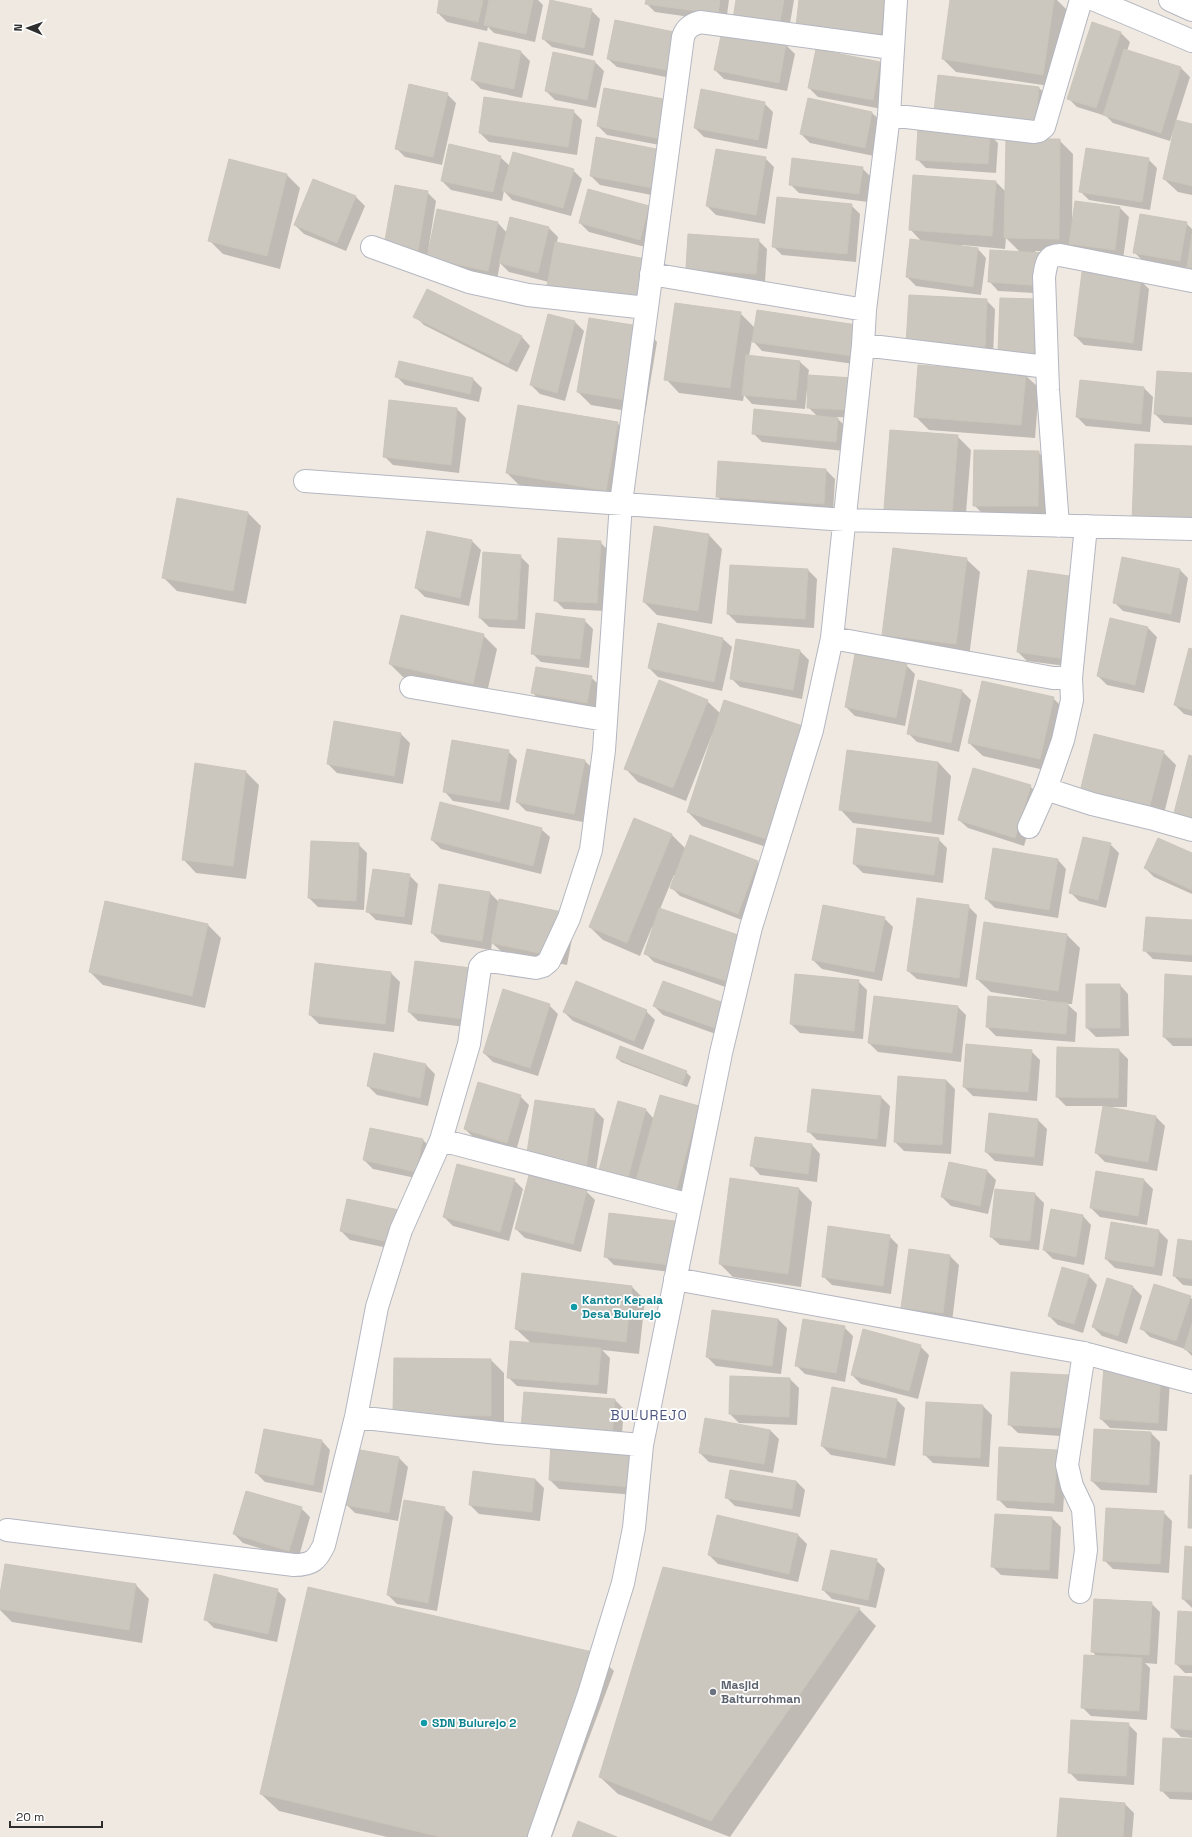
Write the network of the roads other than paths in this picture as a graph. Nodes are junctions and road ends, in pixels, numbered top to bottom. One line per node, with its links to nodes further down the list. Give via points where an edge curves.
1 (896, 0): 7 (street)
2 (1080, 0): 8 (street, via 1044,127 1039,131)
3 (1095, 0): 6 (street)
4 (1170, 0): 5 (street)
5 (1192, 10)
6 (1192, 41)
7 (892, 48): 8 (street); 10 (street, via 700,22 685,30 682,37)
8 (889, 115): 13 (street)
9 (372, 247): 12 (street, via 469,282 528,295)
10 (652, 274): 12 (street); 13 (street)
11 (1192, 281): 15 (street, via 1060,255 1053,256 1047,261 1044,277)
12 (647, 308): 17 (street)
13 (865, 310): 14 (street)
14 (863, 344): 15 (street); 18 (street)
15 (1047, 367): 19 (street)
16 (305, 481): 17 (street)
17 (621, 503): 18 (street); 25 (street)
18 (845, 520): 19 (street); 22 (street)
19 (1058, 526): 20 (street)
20 (1086, 526): 21 (street); 23 (street)
21 (1192, 529)
22 (832, 638): 23 (street, via 1053,678); 30 (street, via 812,730 751,928 721,1053)
23 (1071, 678): 26 (street, via 1072,700 1063,740)
24 (411, 687): 25 (street)
25 (606, 720): 29 (street, via 591,850 569,918 549,961 543,966 536,968 490,961 480,967 469,1044)
26 (1046, 789): 27 (street); 28 (street, via 1092,804)
27 (1029, 827)
28 (1192, 830)
29 (441, 1140): 30 (street); 34 (street, via 401,1230 377,1307)
30 (690, 1205): 31 (street)
31 (675, 1279): 32 (street); 35 (street)
32 (1084, 1353): 33 (street); 37 (street, via 1067,1465 1072,1486 1083,1509 1086,1550)
33 (1192, 1382)
34 (356, 1417): 35 (street, via 498,1433); 36 (street, via 324,1545 318,1557 303,1565)
35 (642, 1445): 38 (street, via 634,1528 624,1583 588,1697)
36 (7, 1530)
37 (1080, 1592)
38 (539, 1837)

